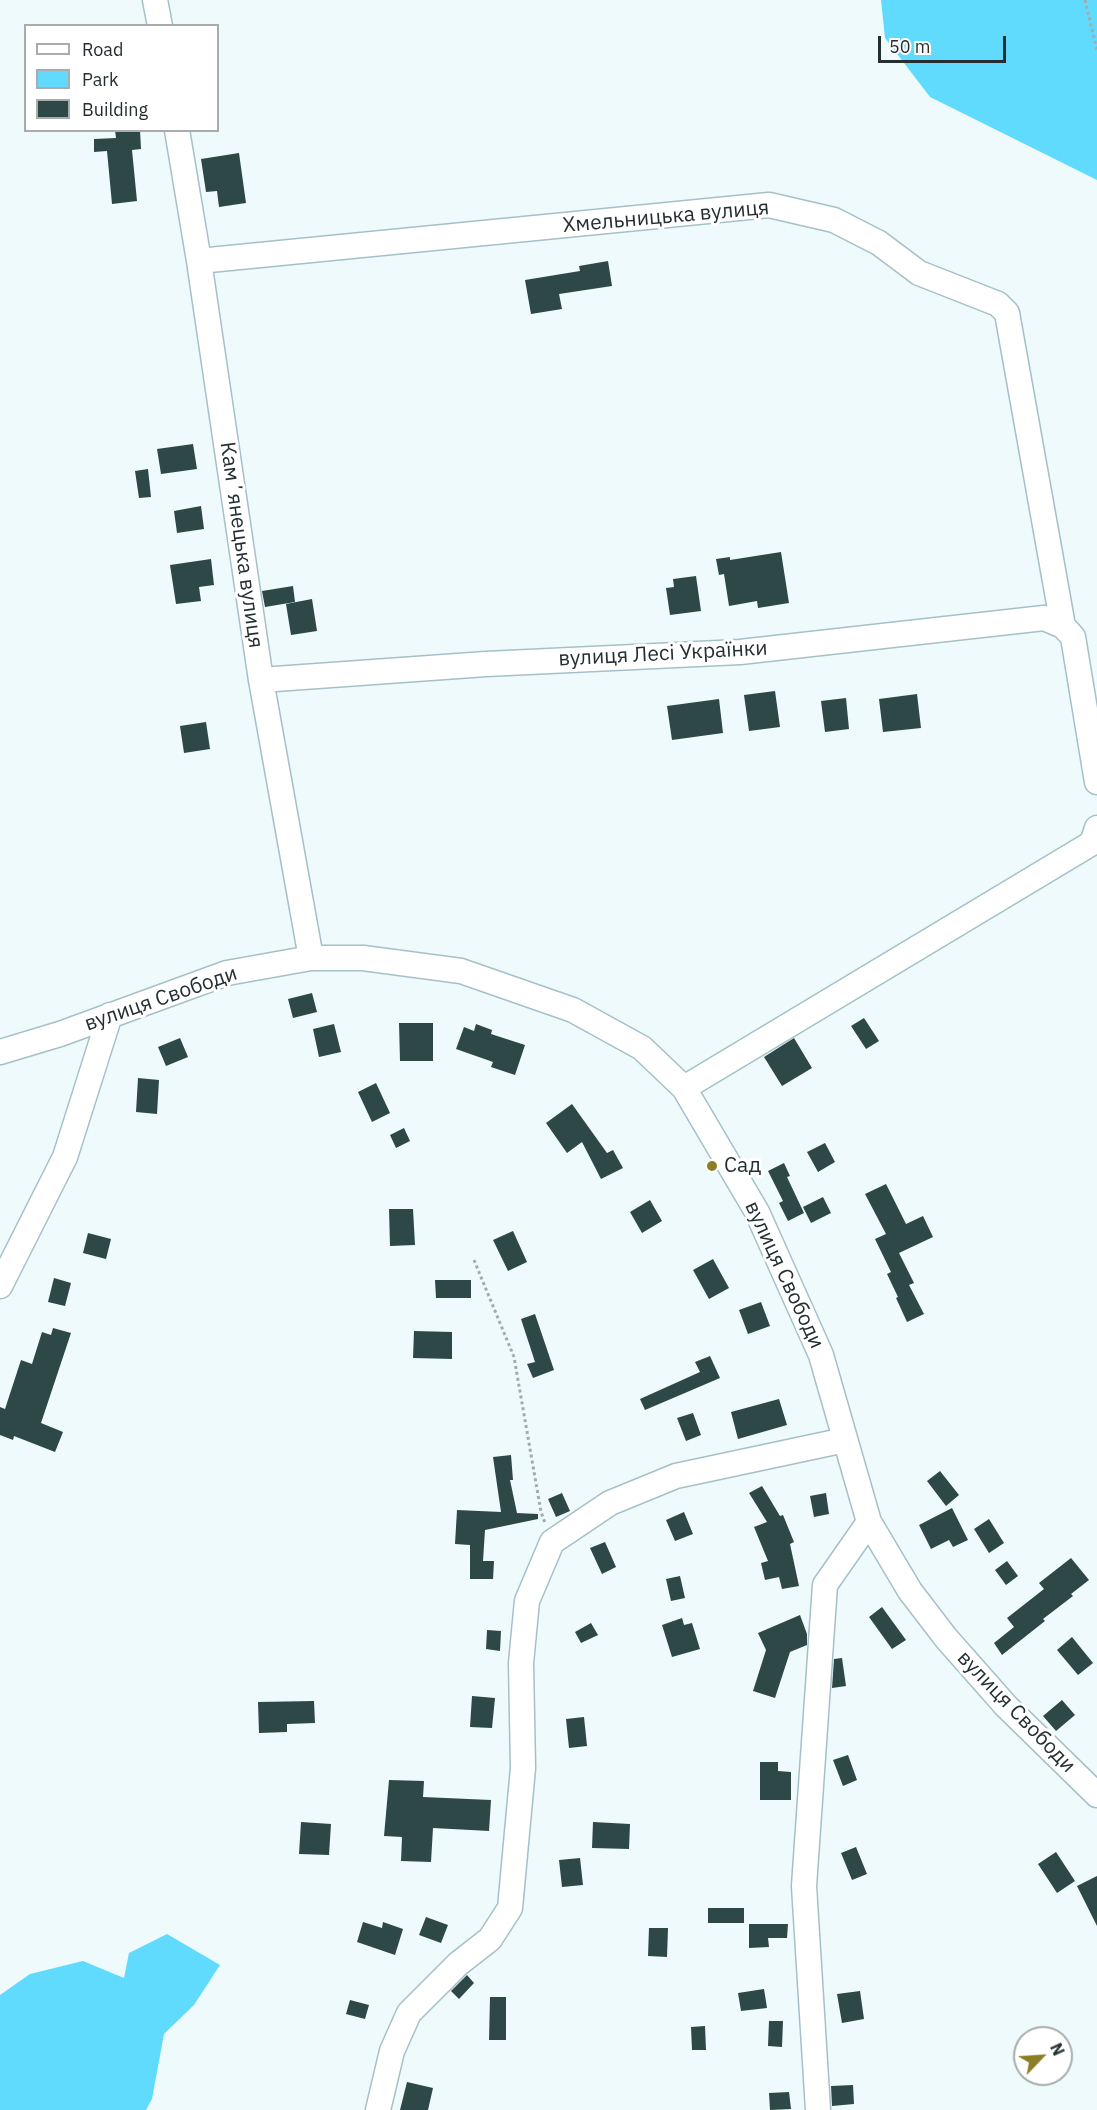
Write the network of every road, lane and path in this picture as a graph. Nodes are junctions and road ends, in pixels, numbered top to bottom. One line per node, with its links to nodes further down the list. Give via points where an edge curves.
1 (155, 0): 3 (street)
2 (1086, 0): 4 (path)
3 (160, 24)
4 (1097, 51)
5 (177, 132): 6 (street, Камʼянецька вулиця)
6 (199, 261): 7 (street, Хмельницька вулиця, via 769,205 834,220 879,243 919,273 998,304 1007,313); 8 (street, Камʼянецька вулиця)
7 (1063, 626): 8 (street, вулиця Лесі Українки, via 1044,618 740,652); 9 (street, via 1073,637)
8 (261, 680): 11 (street, Камʼянецька вулиця)
9 (1097, 782)
10 (1097, 828): 14 (street, via 1092,843)
11 (311, 958): 12 (street, вулиця Свободи, via 227,974); 14 (street, вулиця Свободи, via 363,958 461,971 573,1010 642,1048)
12 (110, 1016): 13 (street, вулиця Свободи); 16 (street, via 65,1157)
13 (0, 1052)
14 (684, 1088): 17 (street, вулиця Свободи, via 758,1212 821,1355)
15 (474, 1260): 19 (path, via 514,1357 541,1512)
16 (0, 1286)
17 (845, 1440): 18 (street, вулиця Свободи); 19 (street, via 676,1476 610,1503)
18 (869, 1522): 20 (street, вулиця Свободи, via 910,1591 946,1638 1006,1706); 22 (street, via 825,1585 804,1886)
19 (552, 1542): 21 (street, via 527,1601 521,1663 523,1768 510,1908 490,1939 458,1964 409,2013 392,2051)
20 (1097, 1795)
21 (378, 2110)
22 (818, 2110)

